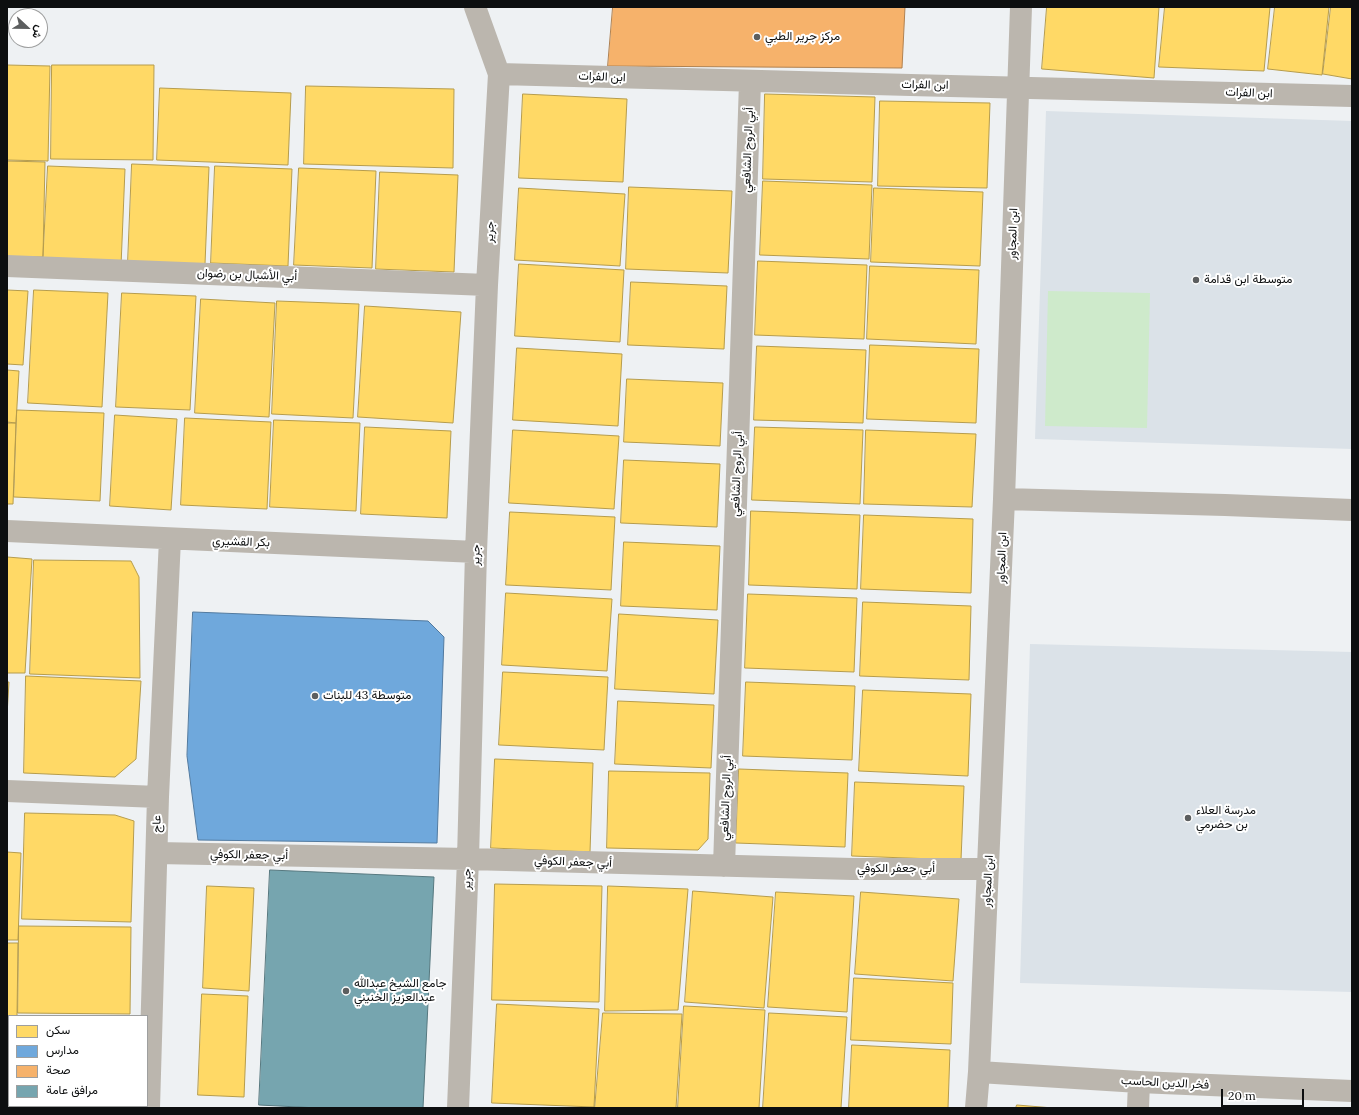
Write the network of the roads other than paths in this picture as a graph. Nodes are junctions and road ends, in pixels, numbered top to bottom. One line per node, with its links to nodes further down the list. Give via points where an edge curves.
1 (475, 7): 3 (street, جرير)
2 (1021, 7): 5 (street, ابن المجاور)
3 (499, 74): 4 (street, ابن الفرات); 8 (street, جرير)
4 (750, 82): 5 (street, ابن الفرات); 18 (street, أبي الروح الشافعي)
5 (1019, 87): 6 (street, ابن الفرات); 9 (street, ابن المجاور)
6 (1352, 96)
7 (7, 266): 8 (street, أبي الأشبال بن رضوان)
8 (487, 285): 13 (street, جرير)
9 (1004, 499): 10 (street); 19 (street, ابن المجاور)
10 (1352, 510)
11 (7, 531): 12 (street, بكر القشيري)
12 (170, 539): 13 (street, بكر القشيري); 15 (street, عاج)
13 (476, 552): 17 (street, جرير)
14 (7, 791): 15 (street)
15 (158, 797): 16 (street, عاج)
16 (157, 853): 17 (street, أبي جعفر الكوفي); 23 (street, عاج)
17 (468, 859): 18 (street, أبي جعفر الكوفي); 24 (street, جرير)
18 (724, 866): 19 (street, أبي جعفر الكوفي)
19 (988, 869): 20 (street, ابن المجاور)
20 (979, 1072): 21 (street, فخر الدين الحاسب); 25 (street, ابن المجاور)
21 (1139, 1082): 22 (street, فخر الدين الحاسب); 26 (street)
22 (1352, 1091)
23 (149, 1108)
24 (458, 1108)
25 (976, 1108)
26 (1138, 1108)

